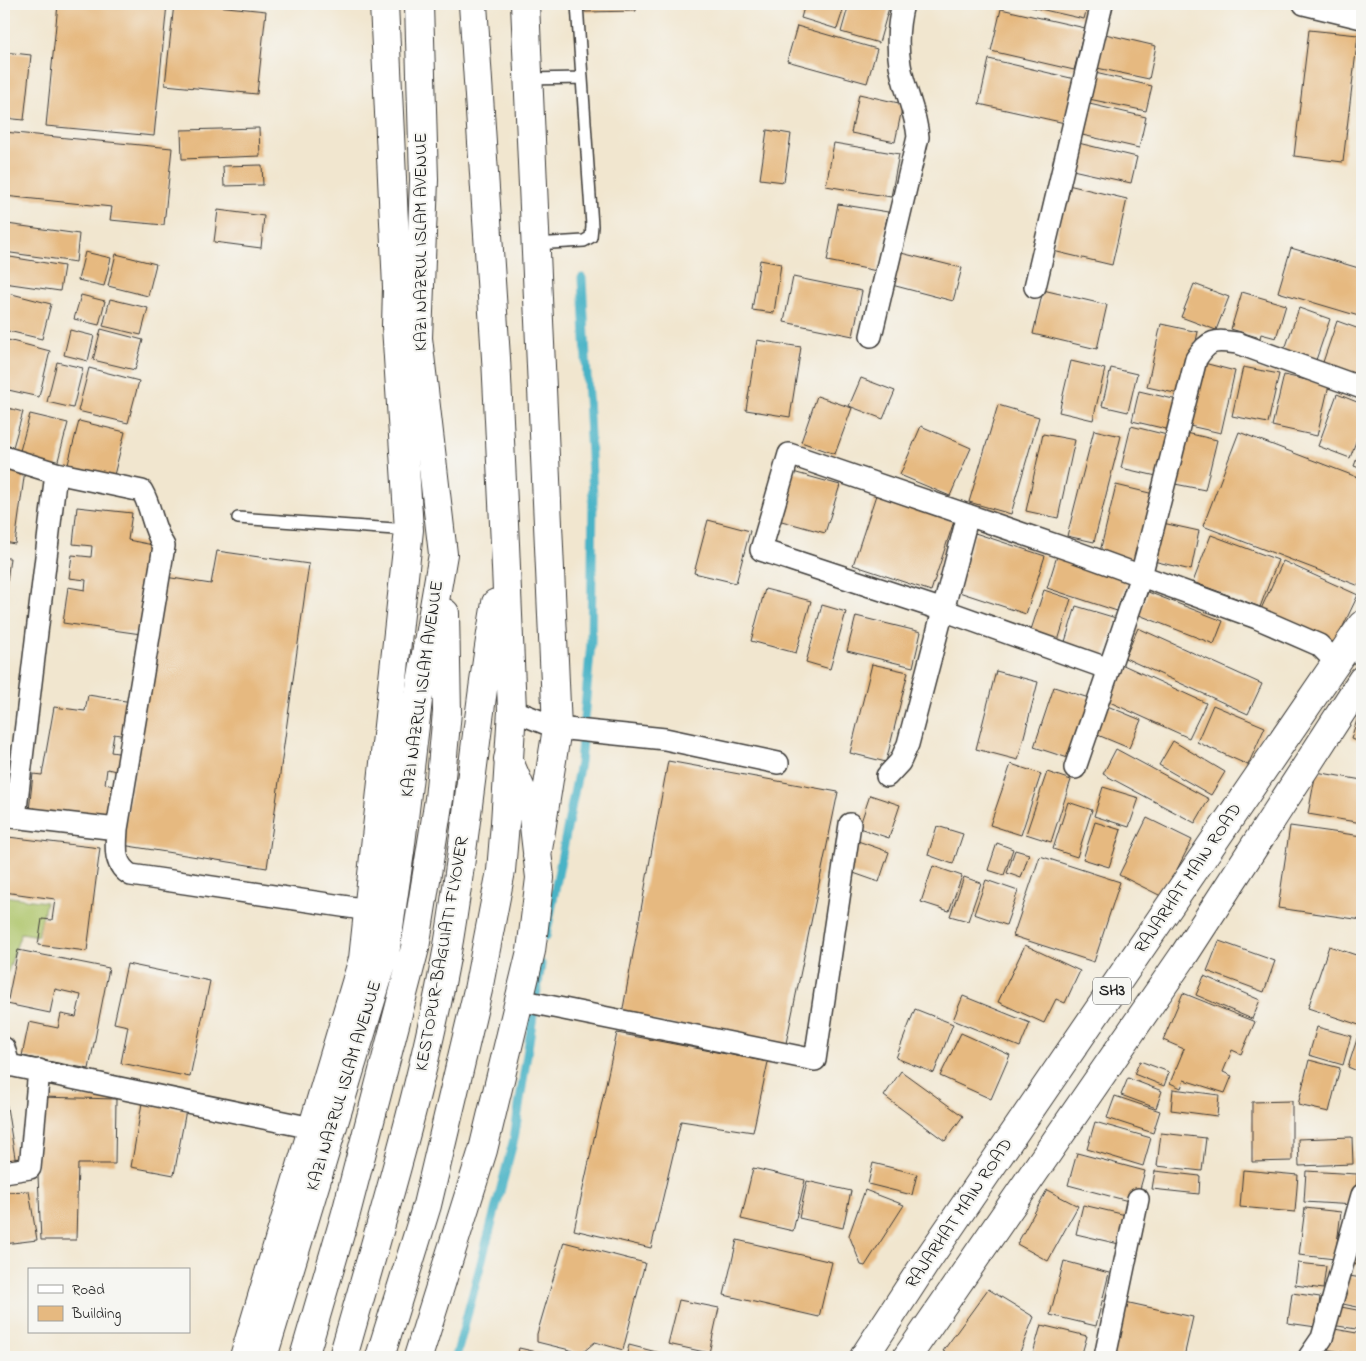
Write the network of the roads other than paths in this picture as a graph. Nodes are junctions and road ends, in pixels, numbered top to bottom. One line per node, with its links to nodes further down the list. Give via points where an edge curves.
1 (384, 4): 20 (main road, via 398,287 396,326)
2 (419, 4): 22 (main road, KAZI NAZRUL ISLAM AVENUE, via 424,180 418,338)
3 (473, 4): 21 (main road)
4 (525, 4): 11 (main road)
5 (577, 4): 10 (lane)
6 (903, 4): 14 (street, via 900,66 916,118 918,137)
7 (1102, 4): 13 (street)
8 (1304, 4): 9 (street)
9 (1362, 18)
10 (582, 78): 11 (lane); 12 (lane, via 591,237 584,241)
11 (528, 79): 12 (main road)
12 (535, 244): 30 (main road)
13 (1035, 287)
14 (871, 336)
15 (1362, 388): 23 (street, via 1237,343 1216,340 1204,347 1196,359)
16 (4, 457): 17 (street)
17 (56, 473): 35 (street); 37 (street, via 142,490 156,533 164,546)
18 (968, 515): 23 (street); 24 (street); 24 (street, via 789,454 762,550)
19 (238, 518): 20 (lane)
20 (409, 530): 39 (main road)
21 (505, 544): 29 (main road); 50 (main road, KESTOPUR-BAGUIATI FLYOVER, via 481,690 461,864 446,954 418,1092)
22 (443, 554): 48 (main road, KAZI NAZRUL ISLAM AVENUE, via 418,700 385,954); 49 (main road, KESTOPUR-BAGUIATI FLYOVER, via 447,712 439,799 415,948)
23 (1141, 576): 26 (street, via 1257,618 1319,645); 27 (street)
24 (943, 610): 27 (street); 34 (street, via 908,744 900,762)
25 (1362, 625): 26 (main road, RAJARHAT MAIN ROAD / SH3)
26 (1337, 663): 53 (main road, RAJARHAT MAIN ROAD / SH3)
27 (1109, 669): 33 (street)
28 (1362, 680): 54 (main road, RAJARHAT MAIN ROAD / SH3, via 1184,955)
29 (512, 710): 30 (street); 31 (main road)
30 (557, 728): 32 (street, via 665,740); 38 (main road)
31 (508, 759): 38 (main road, via 533,817); 51 (main road, via 500,871 480,982 427,1205)
32 (778, 763)
33 (1075, 768)
34 (887, 776)
35 (9, 816): 37 (street)
36 (850, 824): 40 (street, via 815,1060)
37 (117, 828): 39 (street, via 117,860 122,870 130,874)
38 (537, 856): 40 (main road, via 540,878 532,951)
39 (369, 910): 43 (main road, via 363,959)
40 (520, 1000): 52 (main road, via 483,1150)
41 (4, 1048): 42 (street, via 9,1065)
42 (39, 1070): 43 (street); 44 (street, via 30,1168)
43 (312, 1128): 47 (main road)
44 (4, 1172)
45 (1362, 1194): 56 (street, via 1322,1338)
46 (1138, 1199): 55 (street)
47 (244, 1357)
48 (262, 1357)
49 (304, 1357)
50 (343, 1357)
51 (380, 1357)
52 (418, 1357)
53 (864, 1357)
54 (907, 1357)
55 (1105, 1357)
56 (1309, 1357)

